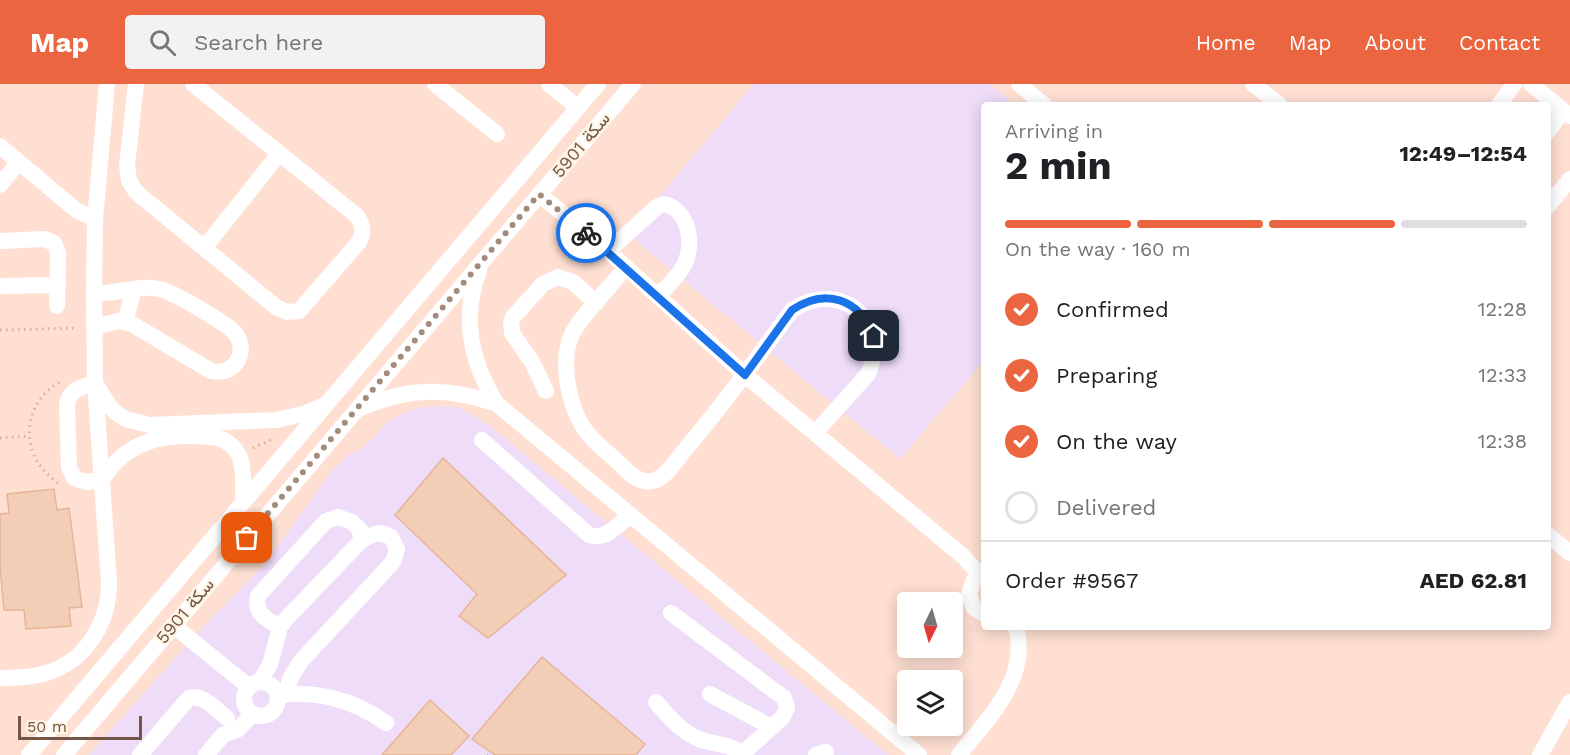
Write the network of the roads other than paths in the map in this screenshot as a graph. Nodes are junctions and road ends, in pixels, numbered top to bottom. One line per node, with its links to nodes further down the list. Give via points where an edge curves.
1 (136, 84): 22 (street)
2 (193, 84): 20 (street)
3 (549, 84): 15 (street)
4 (598, 84): 15 (street, سكة 5901)
5 (633, 84): 26 (street, سكة 5901)
6 (1019, 84): 12 (street)
7 (1253, 84): 13 (street)
8 (1514, 84): 14 (street)
9 (1531, 84): 16 (street)
10 (108, 85): 23 (street)
11 (438, 85): 18 (street)
12 (1040, 102)
13 (1276, 102)
14 (1501, 102)
15 (578, 108): 46 (street, سكة 5901)
16 (1567, 114): 17 (street)
17 (1551, 128)
18 (497, 134)
19 (0, 146): 21 (street)
20 (279, 154): 30 (street); 30 (street, via 357,216 363,229 359,242 304,308 293,313 276,307)
21 (18, 163): 25 (street); 28 (street, via 76,210)
22 (127, 166): 23 (street); 30 (street, via 136,192)
23 (99, 170): 28 (street)
24 (1570, 179): 27 (street)
25 (0, 185)
26 (539, 194): 31 (street); 32 (street, سكة 5901)
27 (1551, 201)
28 (95, 219): 37 (street)
29 (0, 241): 34 (street, via 44,239 54,243)
30 (204, 248)
31 (608, 251): 33 (street); 38 (street, via 658,206 674,208 686,224 689,250 681,270)
32 (482, 261): 47 (street, via 470,302 471,345 485,386); 48 (street, سكة 5901)
33 (626, 267): 38 (street); 39 (street)
34 (58, 285): 35 (street); 40 (street)
35 (0, 286)
36 (134, 289): 37 (street); 41 (street); 41 (street, via 165,291 231,329 239,340 239,359 224,372 211,371)
37 (94, 293): 42 (street)
38 (658, 296): 43 (street)
39 (596, 303): 43 (street, via 575,328 567,370 569,392 576,415 589,436 637,478 649,482 662,477); 45 (street, via 573,282 558,278 543,284 513,317 512,333)
40 (57, 306)
41 (125, 322): 42 (street)
42 (94, 327): 44 (street)
43 (745, 375): 49 (street); 49 (street, via 792,310 802,303 814,299 840,300 862,314 874,336 873,362 860,384)
44 (95, 383): 46 (street, سكة 5901, via 116,413 149,425 276,420); 51 (street); 51 (street, via 75,389 68,400 69,467 80,481)
45 (546, 391)
46 (327, 403): 52 (street, سكة 5901)
47 (497, 404): 48 (street, via 457,393 426,391 395,395); 53 (street)
48 (357, 410): 61 (street, سكة 5901)
49 (815, 434): 57 (street)
50 (482, 440): 53 (street, via 589,536 603,536)
51 (102, 480): 52 (street, via 138,444 163,437 219,438 228,441 240,454); 64 (street, via 109,596 98,629 87,647 65,665 39,675)
52 (243, 502): 74 (street, سكة 5901)
53 (630, 515): 77 (street)
54 (1551, 537): 56 (street)
55 (361, 541): 62 (street); 62 (street, via 360,530 352,522 338,517 326,521 258,596 260,614); 66 (street, via 371,534 385,533 395,542 397,556 301,661)
56 (1570, 553)
57 (981, 574)
58 (981, 576): 59 (street, via 974,580 969,594 974,608)
59 (981, 612)
60 (671, 613): 71 (street, via 780,694 786,703 785,713)
61 (173, 625): 67 (street); 75 (street, سكة 5901)
62 (280, 627): 67 (street, via 273,655)
63 (1016, 630): 78 (street, via 1018,660 1010,687)
64 (0, 678)
65 (710, 694): 71 (street)
66 (281, 695): 67 (street, via 272,685); 67 (street, via 274,711 264,716); 70 (street, via 335,697 362,707)
67 (252, 696): 72 (street, via 237,730)
68 (656, 702): 73 (street, via 689,734 728,745)
69 (1570, 702): 79 (street)
70 (386, 723)
71 (771, 728): 73 (street)
72 (219, 741): 76 (street, via 204,699 189,698)
73 (743, 754)
74 (29, 755)
75 (64, 755)
76 (140, 755)
77 (919, 755)
78 (958, 755)
79 (1540, 755)

